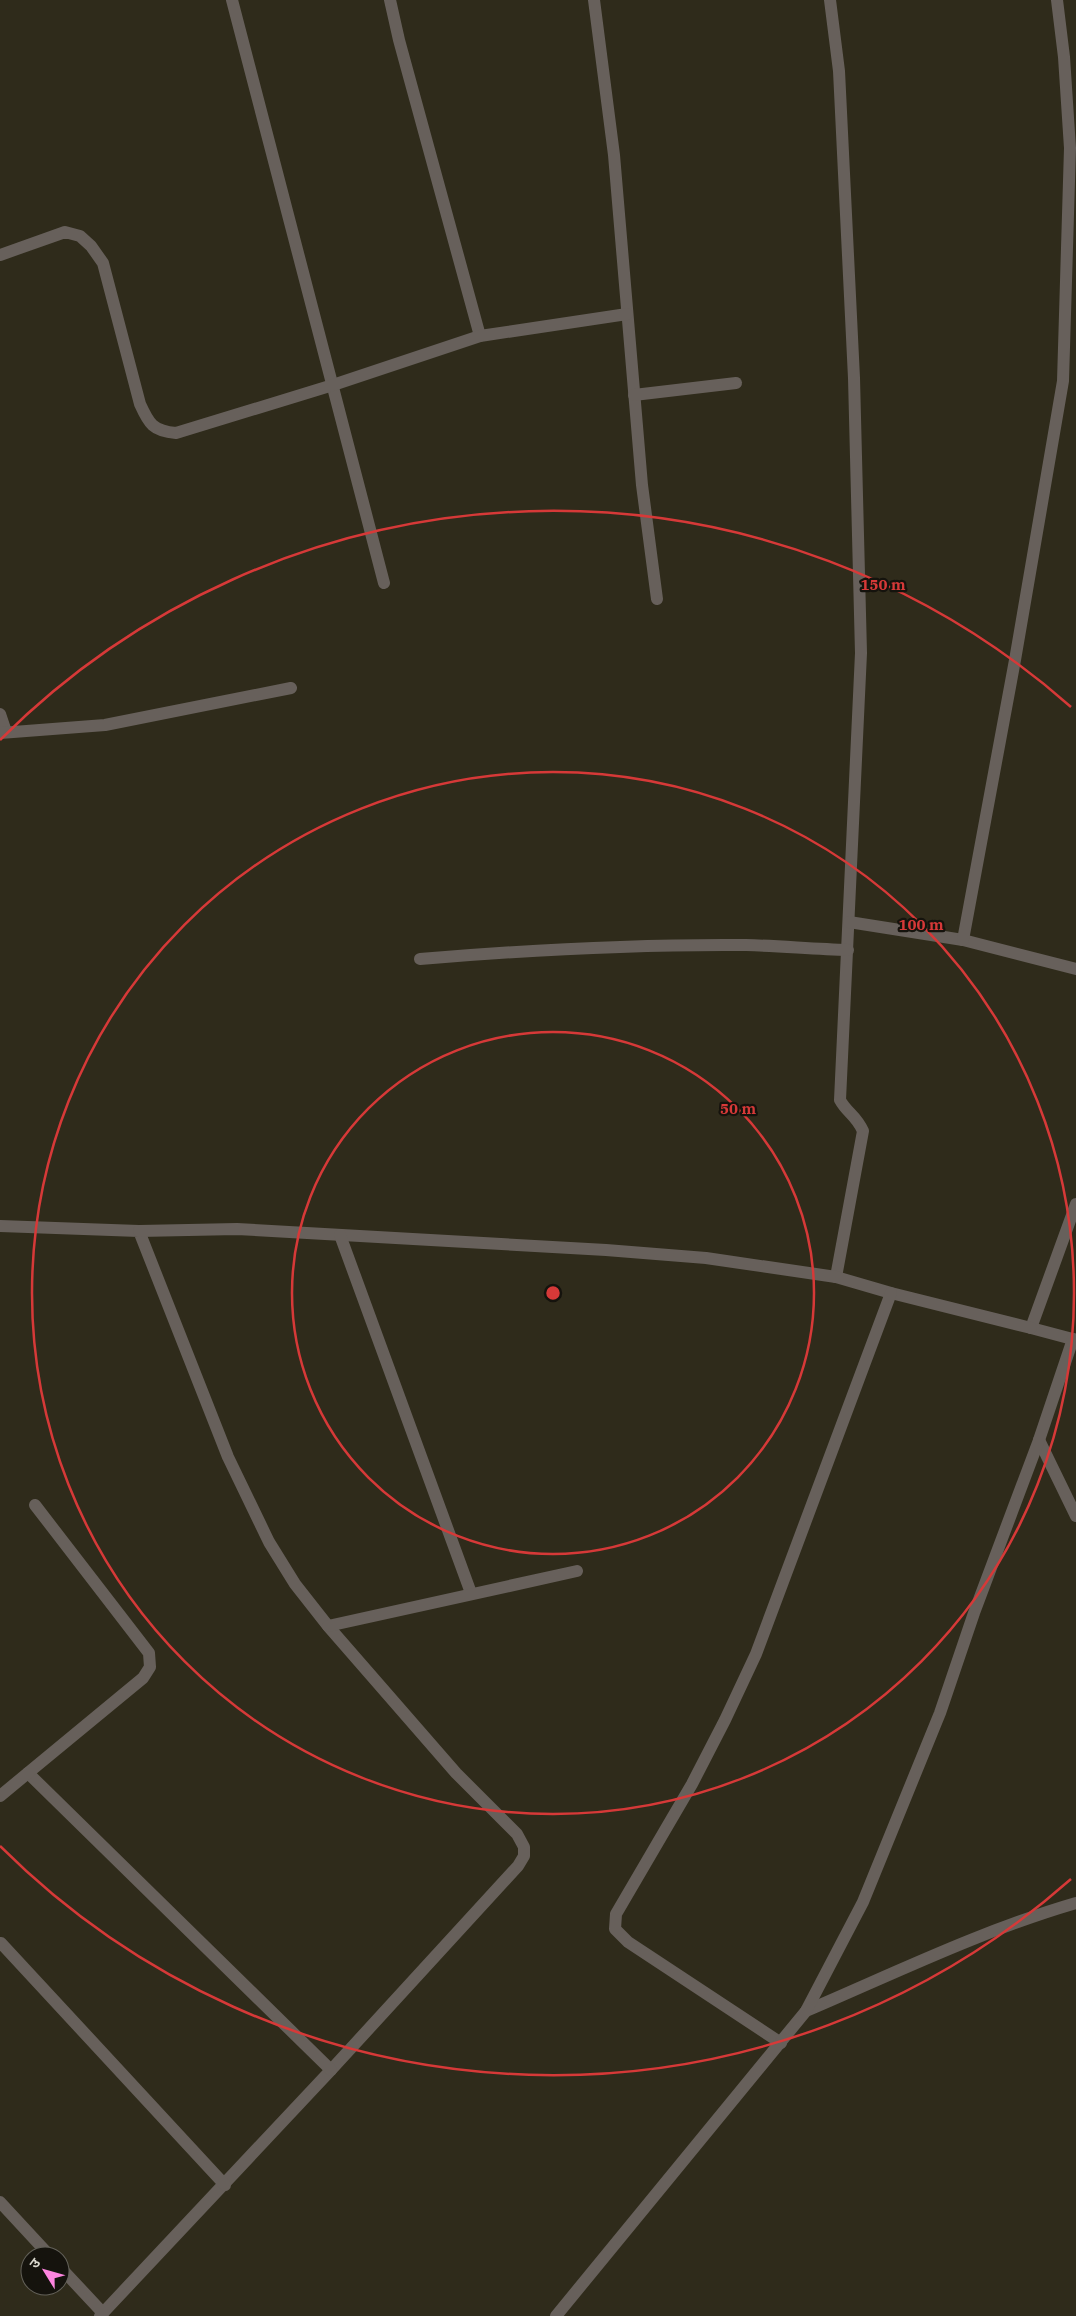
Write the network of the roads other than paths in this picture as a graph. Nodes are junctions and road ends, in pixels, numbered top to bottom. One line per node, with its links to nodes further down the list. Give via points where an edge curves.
1 (232, 0): 10 (street)
2 (390, 0): 8 (street)
3 (594, 0): 7 (street, via 614,155)
4 (830, 0): 17 (street, via 839,71 854,378 860,644)
5 (1057, 0): 18 (street, via 1070,148 1063,381 1016,660)
6 (0, 255): 10 (street, via 65,232 80,236 91,246 103,263 140,404 148,422 161,432 176,433)
7 (627, 314): 8 (street); 11 (street)
8 (480, 336): 10 (street)
9 (736, 382): 11 (street)
10 (333, 385): 12 (street)
11 (634, 395): 13 (street)
12 (384, 583)
13 (657, 599)
14 (291, 688): 16 (street, via 105,725)
15 (0, 714): 16 (street)
16 (3, 732)
17 (849, 922): 18 (street); 19 (street)
18 (963, 940): 21 (street)
19 (848, 950): 20 (street, via 746,945 523,950); 26 (street, via 840,1100 857,1118 863,1131)
20 (420, 960)
21 (1076, 969)
22 (1076, 1204): 28 (street)
23 (0, 1226): 24 (street)
24 (139, 1231): 25 (street, via 237,1229); 35 (street, via 228,1457 269,1542 295,1584)
25 (340, 1235): 26 (street, via 706,1258); 34 (street)
26 (836, 1277): 27 (street)
27 (891, 1293): 28 (street); 41 (street, via 756,1654 726,1720 616,1914 615,1929 628,1942)
28 (1031, 1328): 29 (street)
29 (1074, 1339): 30 (street)
30 (1039, 1440): 32 (street); 40 (street, via 940,1713 863,1902)
31 (35, 1506): 36 (street, via 148,1653 150,1666 143,1678)
32 (1076, 1516)
33 (577, 1571): 34 (street)
34 (471, 1594): 35 (street)
35 (328, 1626): 42 (street, via 456,1773 517,1834 524,1847 524,1856 518,1866)
36 (28, 1773): 37 (street); 42 (street)
37 (0, 1796)
38 (1076, 1903): 40 (street, via 959,1945)
39 (1, 1943): 43 (street)
40 (806, 2011): 41 (street)
41 (781, 2043): 48 (street)
42 (331, 2070): 43 (street)
43 (224, 2185): 47 (street)
44 (0, 2202): 45 (street)
45 (41, 2246)
46 (70, 2278): 47 (street)
47 (102, 2315)
48 (556, 2316)

